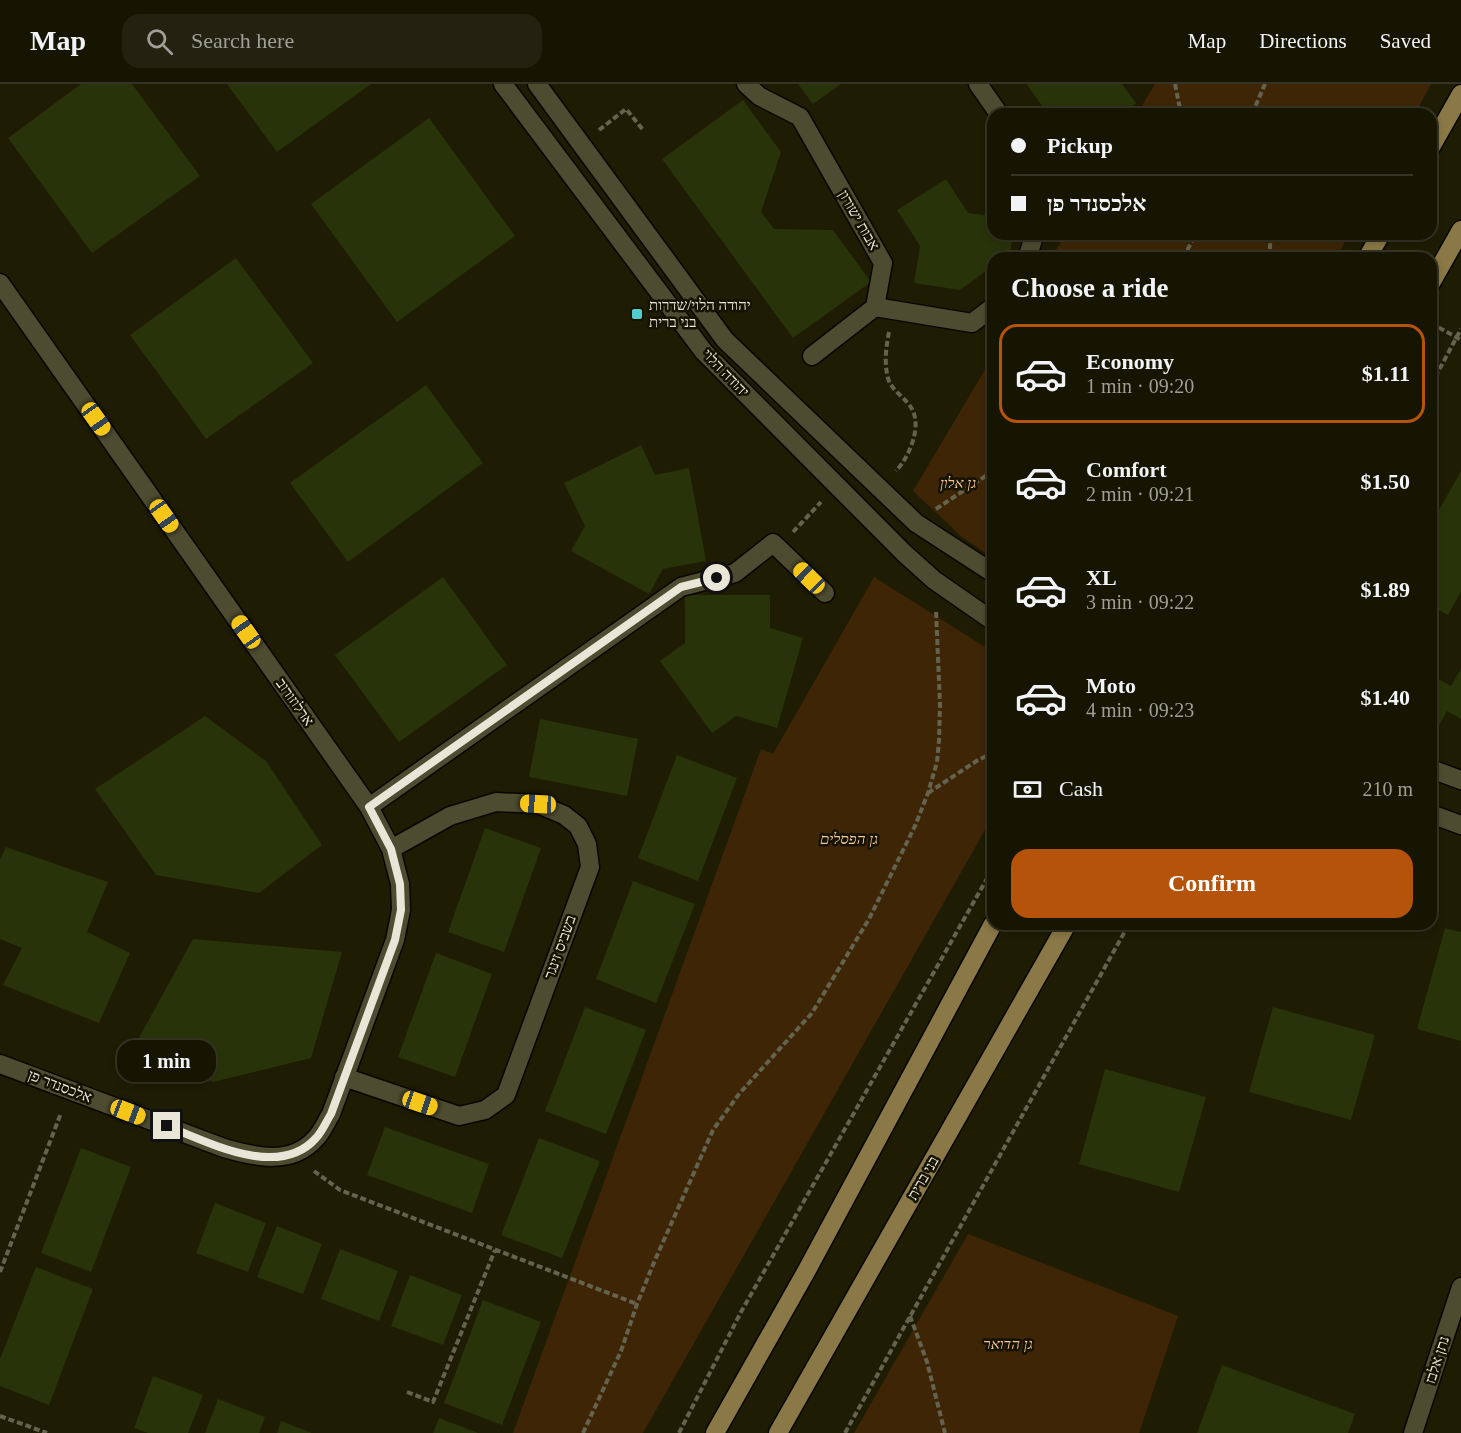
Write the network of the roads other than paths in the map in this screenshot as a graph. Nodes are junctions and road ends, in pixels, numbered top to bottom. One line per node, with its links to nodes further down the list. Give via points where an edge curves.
1 (503, 84): 16 (street, יהודה הלוי, via 704,352 904,553 934,580)
2 (537, 84): 14 (street, יהודה הלוי, via 725,340 916,523)
3 (746, 84): 11 (street, אבות ישורון, via 759,96 800,117 883,263)
4 (978, 84): 6 (street)
5 (1461, 94): 7 (main road)
6 (995, 108)
7 (1437, 136)
8 (1461, 230): 9 (main road)
9 (1437, 272)
10 (0, 283): 19 (street, ארלוזורוב)
11 (884, 309): 12 (street, via 972,323); 13 (street)
12 (987, 312)
13 (812, 356)
14 (987, 569)
15 (825, 593): 19 (street, via 772,543 735,573 681,587)
16 (987, 617)
17 (1437, 771): 18 (street)
18 (1461, 780)
19 (369, 807): 22 (street, ארלוזורוב)
20 (1437, 816): 21 (street)
21 (1461, 825)
22 (391, 849): 26 (street, ארלוזורוב, via 400,884 401,910 395,940); 26 (street, בשביס זינגר, via 450,816 496,802 538,804 578,825 587,844 590,867 506,1095 485,1110 459,1116)
23 (990, 930): 29 (main road)
24 (1064, 930): 30 (main road, בני ברית)
25 (0, 1064): 27 (street, אלכסנדר פן, via 224,1148 251,1156)
26 (344, 1077): 27 (street, ארלוזורוב, via 331,1114 317,1137)
27 (292, 1154)
28 (1461, 1287): 31 (street, נתן אלבז)
29 (715, 1433)
30 (778, 1433)
31 (1413, 1433)

